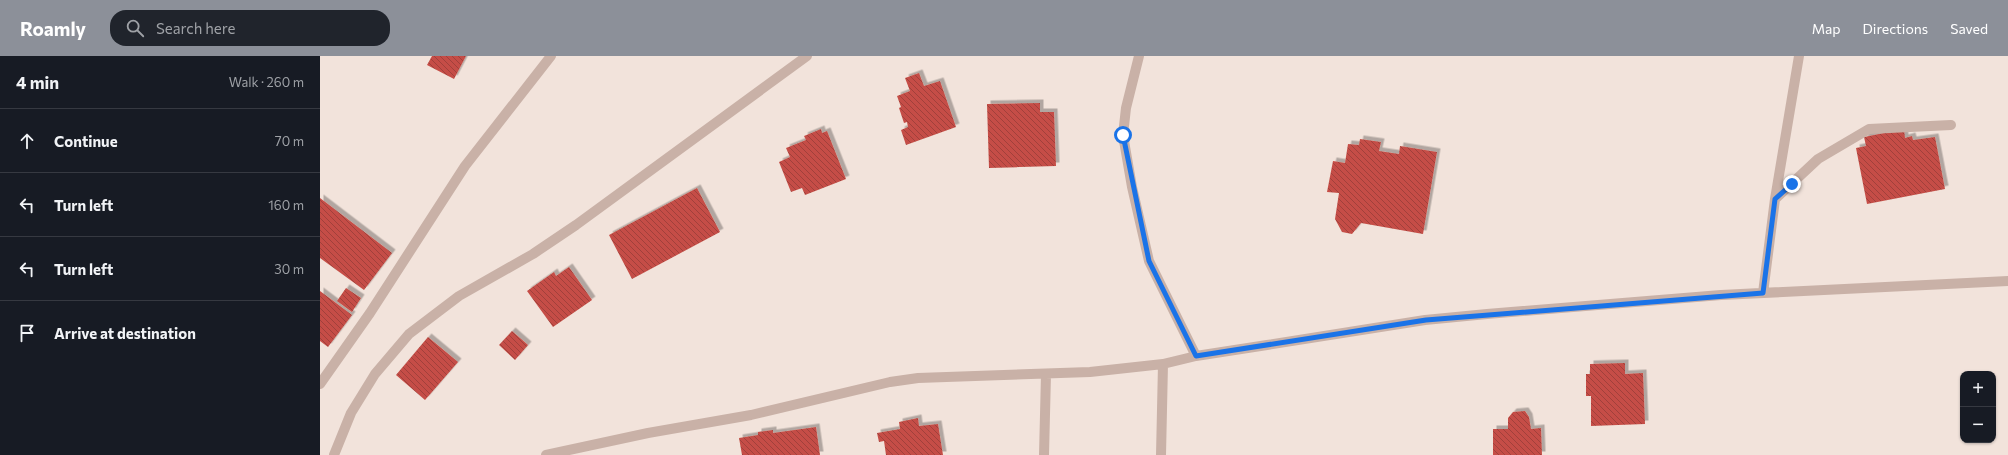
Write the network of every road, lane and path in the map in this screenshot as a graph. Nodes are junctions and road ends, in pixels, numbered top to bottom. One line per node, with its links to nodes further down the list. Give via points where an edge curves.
1 (551, 56): 12 (street, via 465,166 370,313)
2 (807, 56): 13 (street, via 576,224 533,254 458,296 409,334 375,374 351,413)
3 (1139, 56): 9 (street, via 1126,108 1123,135 1132,187 1149,261)
4 (1799, 56): 6 (street)
5 (1951, 125): 6 (street, via 1869,129 1818,159)
6 (1775, 199): 8 (street)
7 (2008, 281): 8 (street)
8 (1763, 293): 9 (street, via 1426,320)
9 (1196, 356): 10 (street)
10 (1163, 364): 11 (street); 16 (street)
11 (1046, 374): 14 (street, via 918,378 890,382 750,415); 15 (street)
12 (320, 384)
13 (334, 455)
14 (546, 455)
15 (1044, 455)
16 (1161, 455)

